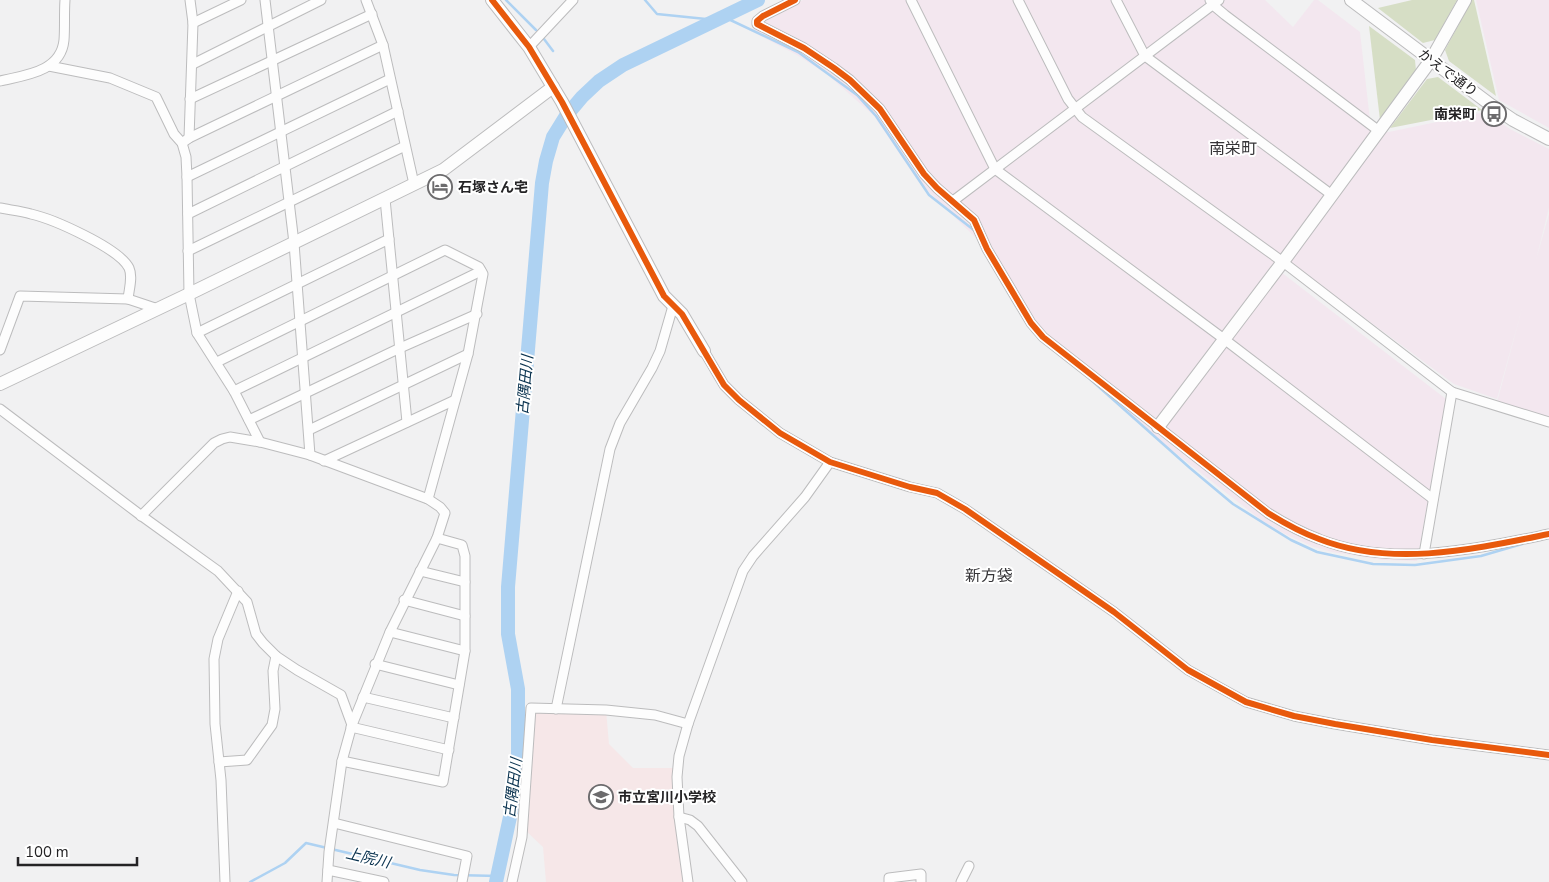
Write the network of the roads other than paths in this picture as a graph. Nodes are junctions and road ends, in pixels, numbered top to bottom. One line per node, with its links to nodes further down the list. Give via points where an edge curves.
1 (65, 0): 25 (street, via 64,41 61,52)
2 (190, 0): 17 (street)
3 (241, 0): 17 (street)
4 (265, 0): 18 (street)
5 (321, 0): 18 (street)
6 (366, 0): 16 (street)
7 (492, 0): 20 (street)
8 (573, 0): 20 (street)
9 (795, 0): 44 (street, via 763,16 757,24 804,48 856,85 880,109 924,174)
10 (911, 0): 39 (street)
11 (1018, 0): 31 (street)
12 (1116, 0): 21 (street)
13 (1351, 0): 22 (street, かえで通り)
14 (1465, 0): 22 (street)
15 (1214, 2): 21 (street); 34 (street)
16 (372, 14): 19 (street); 23 (street)
17 (193, 23): 24 (street)
18 (268, 26): 23 (street); 24 (street)
19 (383, 45): 26 (street); 29 (street)
20 (528, 47): 28 (street)
21 (1145, 56): 31 (street); 42 (street)
22 (1431, 60): 34 (street); 36 (street, かえで通り, via 1513,120)
23 (272, 61): 29 (street); 30 (street)
24 (193, 64): 30 (street)
25 (49, 66): 27 (street, via 32,74); 35 (street, via 110,78 156,97 174,134)
26 (390, 79): 32 (street); 33 (street)
27 (0, 81)
28 (553, 87): 41 (street, via 443,170); 57 (street, via 664,296)
29 (276, 96): 33 (street); 35 (street)
30 (190, 99): 35 (street)
31 (1074, 109): 39 (street); 51 (street)
32 (398, 111): 37 (street); 38 (street)
33 (280, 131): 38 (street); 40 (street)
34 (1379, 131): 42 (street)
35 (185, 140): 40 (street)
36 (1549, 140)
37 (406, 146): 41 (street); 45 (street)
38 (285, 167): 45 (street); 47 (street)
39 (995, 169): 44 (street); 63 (street)
40 (187, 177): 47 (street)
41 (414, 184): 43 (street)
42 (1332, 195): 51 (street)
43 (385, 199): 48 (street); 49 (street)
44 (952, 201): 80 (street, via 974,220 1030,323 1043,337)
45 (289, 202): 49 (street); 50 (street)
46 (0, 208): 56 (street, via 32,214 85,234 112,252 128,266 131,275)
47 (188, 214): 50 (street)
48 (389, 239): 53 (street); 54 (street)
49 (294, 243): 54 (street); 55 (street)
50 (188, 251): 55 (street)
51 (1283, 262): 63 (street); 73 (street)
52 (481, 271): 53 (street, via 445,250); 59 (street); 60 (street)
53 (393, 275): 59 (street); 61 (street)
54 (298, 284): 61 (street); 62 (street)
55 (189, 294): 58 (street); 62 (street)
56 (128, 299): 58 (street); 65 (street, via 20,296)
57 (673, 306): 66 (street, via 682,314); 103 (street, via 660,351 620,423 610,449)
58 (158, 309): 70 (street)
59 (396, 311): 64 (street); 68 (street)
60 (477, 314): 64 (street); 67 (street)
61 (301, 320): 68 (street); 69 (street)
62 (197, 333): 69 (street)
63 (1224, 339): 80 (street); 87 (street)
64 (400, 348): 71 (street); 74 (street)
65 (0, 350)
66 (704, 351): 85 (street, via 724,385 739,400 780,433)
67 (468, 354): 71 (street); 75 (street)
68 (304, 357): 72 (street); 74 (street)
69 (216, 362): 72 (street)
70 (0, 384)
71 (403, 384): 78 (street); 81 (street)
72 (234, 391): 77 (street)
73 (1452, 392): 79 (street); 87 (street)
74 (306, 394): 77 (street); 81 (street)
75 (455, 400): 78 (street); 86 (street)
76 (0, 409): 88 (street)
77 (249, 420): 82 (street)
78 (407, 422): 84 (street)
79 (1549, 422)
80 (1158, 427): 91 (street, via 1268,513 1291,527 1320,540 1352,548)
81 (309, 430): 83 (street)
82 (260, 442): 83 (street); 88 (street, via 230,437 214,443)
83 (310, 455): 84 (street)
84 (324, 461): 86 (street)
85 (830, 462): 105 (street, via 743,570); 108 (street, via 937,494 965,509 1114,612 1188,670 1246,702 1294,716 1345,725)
86 (428, 499): 90 (street, via 445,513)
87 (1433, 499): 91 (street)
88 (141, 516): 94 (street, via 218,571)
89 (1549, 534): 91 (street)
90 (437, 538): 92 (street); 93 (street, via 462,545)
91 (1424, 554)
92 (420, 571): 93 (street); 95 (street)
93 (465, 582): 96 (street)
94 (238, 591): 99 (street, via 247,602 256,634); 110 (street, via 218,639 214,659)
95 (404, 600): 96 (street); 97 (street)
96 (465, 616): 98 (street)
97 (390, 632): 98 (street); 100 (street)
98 (465, 651): 101 (street)
99 (276, 656): 106 (street, via 340,695); 110 (street, via 273,672 276,709 272,725 247,760)
100 (376, 664): 101 (street); 102 (street)
101 (459, 685): 104 (street)
102 (363, 697): 104 (street); 106 (street)
103 (556, 709): 105 (street, via 655,715); 119 (street, via 531,708 522,837)
104 (454, 718): 107 (street)
105 (688, 724): 111 (street, via 679,756)
106 (352, 726): 107 (street); 109 (street)
107 (449, 750): 109 (street, via 443,782)
108 (1549, 755)
109 (342, 761): 112 (street)
110 (219, 762): 115 (street)
111 (678, 816): 120 (street); 121 (street, via 698,826)
112 (334, 823): 114 (street); 118 (street, via 467,856)
113 (969, 866): 124 (street)
114 (328, 870): 116 (street); 117 (street)
115 (225, 882)
116 (327, 882)
117 (384, 882)
118 (462, 882)
119 (512, 882)
120 (688, 882)
121 (742, 882)
122 (889, 882): 123 (street, via 889,878 922,874)
123 (921, 882)
124 (961, 882)

